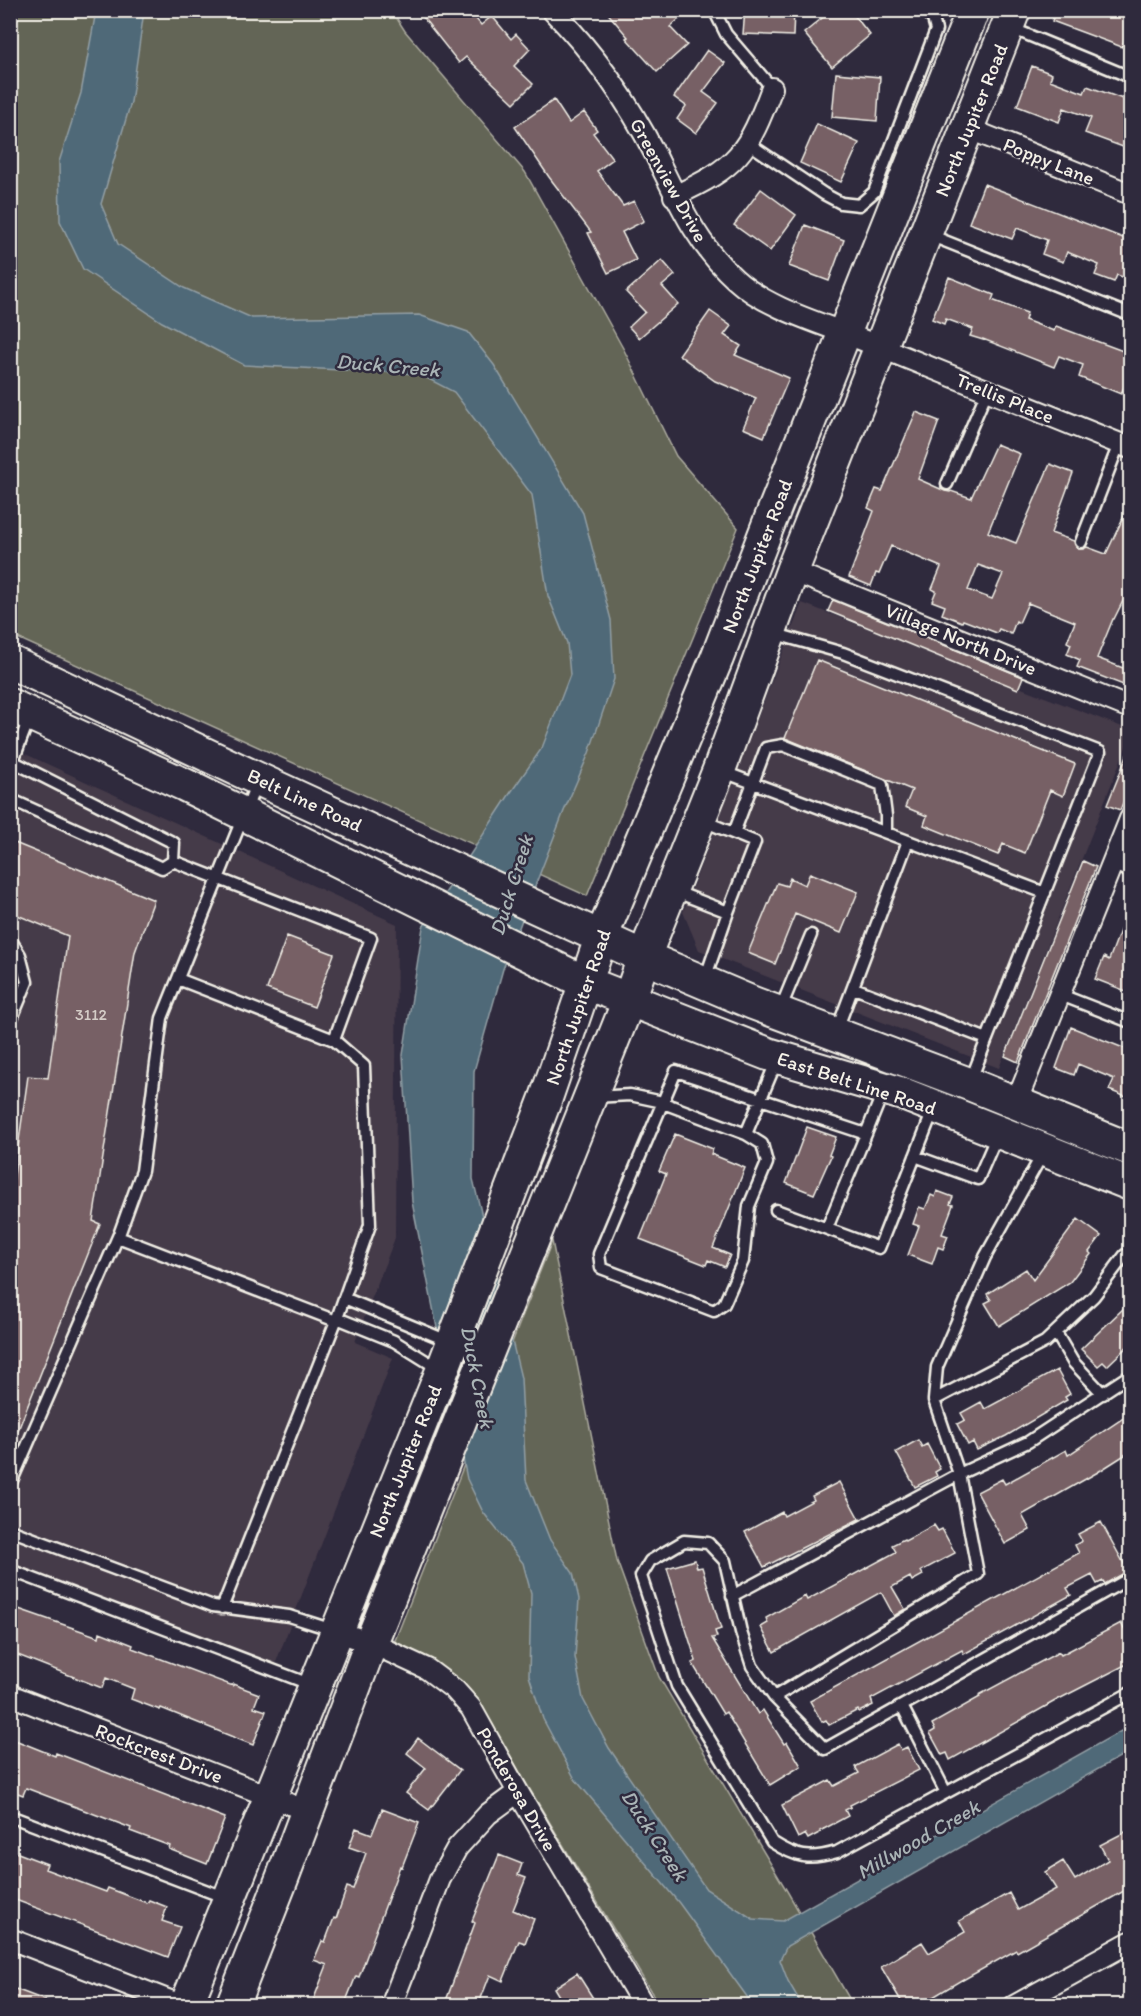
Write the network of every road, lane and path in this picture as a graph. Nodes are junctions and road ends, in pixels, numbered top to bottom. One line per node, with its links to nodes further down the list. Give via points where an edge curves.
1 (552, 10): 11 (street, Greenview Drive, via 602,67 625,101)
2 (714, 10): 7 (lane, via 726,34)
3 (923, 10): 9 (lane, via 936,30 874,192 859,205 841,203 824,194)
4 (973, 10): 14 (main road, North Jupiter Road)
5 (1011, 19): 6 (lane); 8 (main road, North Jupiter Road)
6 (1131, 77)
7 (772, 88): 9 (street)
8 (967, 128): 10 (street, Poppy Lane); 12 (main road, North Jupiter Road)
9 (748, 143): 11 (street, via 721,172)
10 (1131, 194)
11 (674, 196): 14 (street, Greenview Drive, via 700,240 736,280 803,318)
12 (926, 233): 13 (lane); 15 (main road, North Jupiter Road)
13 (1131, 315)
14 (845, 333): 15 (street, Greenview Drive); 21 (main road, North Jupiter Road)
15 (879, 347): 16 (street, Trellis Place); 20 (main road, North Jupiter Road)
16 (987, 391): 17 (street, Trellis Place); 18 (lane)
17 (1125, 446): 19 (lane)
18 (947, 484)
19 (1082, 542)
20 (792, 571): 22 (main road, North Jupiter Road); 24 (street, Village North Drive)
21 (733, 617): 22 (main road); 44 (main road, North Jupiter Road)
22 (769, 632): 27 (main road, North Jupiter Road); 41 (lane, via 843,653 1100,753)
23 (10, 662): 28 (main road, Belt Line Road)
24 (1131, 708)
25 (21, 710): 26 (lane); 31 (main road, Belt Line Road)
26 (11, 762): 37 (lane, via 174,843)
27 (719, 770): 29 (lane); 33 (main road, North Jupiter Road)
28 (258, 779): 31 (lane); 44 (main road, Belt Line Road)
29 (752, 783): 34 (lane); 34 (lane, via 766,748 783,745 882,785); 35 (lane)
30 (10, 799): 37 (lane, via 162,868)
31 (244, 814): 39 (lane); 48 (main road, Belt Line Road)
32 (1131, 819): 38 (street)
33 (700, 820): 35 (lane); 40 (main road, North Jupiter Road)
34 (886, 832): 36 (lane)
35 (734, 833): 42 (lane, via 755,842)
36 (908, 840): 41 (lane); 50 (lane)
37 (173, 861): 39 (lane)
38 (1122, 868): 51 (street)
39 (219, 881): 47 (lane); 58 (lane, via 371,938)
40 (671, 890): 42 (lane); 46 (main road, North Jupiter Road)
41 (1045, 893): 57 (lane)
42 (728, 912): 49 (lane)
43 (811, 935): 53 (lane)
44 (601, 938): 46 (main road, East Belt Line Road); 48 (main road, North Jupiter Road)
45 (10, 939): 55 (lane, via 20,955 27,982)
46 (644, 957): 49 (main road, East Belt Line Road); 52 (main road, North Jupiter Road)
47 (178, 979): 58 (lane); 76 (lane, via 162,1018 142,1171)
48 (584, 982): 52 (main road, East Belt Line Road); 81 (main road, North Jupiter Road, via 538,1119)
49 (704, 983): 53 (main road, East Belt Line Road)
50 (854, 988): 56 (lane); 57 (lane)
51 (1061, 995): 54 (lane); 65 (street)
52 (628, 1000): 59 (main road, East Belt Line Road); 62 (main road, North Jupiter Road)
53 (779, 1013): 56 (main road, East Belt Line Road)
54 (1131, 1022)
55 (10, 1023)
56 (834, 1035): 60 (main road, East Belt Line Road)
57 (987, 1039): 60 (lane)
58 (334, 1040): 78 (lane, via 364,1066 370,1225)
59 (778, 1057): 61 (main road, East Belt Line Road); 63 (lane)
60 (965, 1087): 65 (main road, East Belt Line Road)
61 (885, 1089): 66 (main road, East Belt Line Road); 69 (lane)
62 (591, 1097): 64 (lane, via 630,1095); 82 (main road, North Jupiter Road)
63 (760, 1100): 64 (lane, via 676,1071); 68 (lane); 69 (lane)
64 (663, 1103): 68 (lane); 68 (lane, via 599,1254 601,1268 714,1311 724,1304 743,1261 749,1206 767,1163 762,1144)
65 (1016, 1103): 70 (main road, East Belt Line Road)
66 (939, 1104): 67 (main road, East Belt Line Road); 72 (lane)
67 (998, 1132): 71 (main road, East Belt Line Road); 72 (lane, via 978,1179)
68 (746, 1134)
69 (866, 1134): 75 (lane)
70 (1131, 1149)
71 (1044, 1150): 73 (main road, East Belt Line Road); 85 (lane, via 985,1257 937,1367)
72 (915, 1156): 75 (lane, via 879,1248)
73 (1131, 1184)
74 (776, 1210): 75 (lane)
75 (827, 1228)
76 (118, 1237): 79 (lane); 87 (lane)
77 (1125, 1255): 80 (lane, via 1094,1296)
78 (344, 1298): 79 (lane); 81 (lane, via 403,1322)
79 (336, 1319): 81 (lane); 92 (lane)
80 (1056, 1333): 84 (lane, via 1073,1362); 85 (lane)
81 (447, 1357): 82 (lane); 93 (main road, North Jupiter Road)
82 (487, 1357): 94 (main road, North Jupiter Road)
83 (1131, 1375): 84 (lane)
84 (1103, 1394): 86 (lane, via 1028,1443)
85 (934, 1400): 86 (lane)
86 (959, 1474): 91 (lane); 98 (lane, via 978,1574)
87 (10, 1485)
88 (10, 1530): 92 (lane)
89 (10, 1570): 95 (lane)
90 (1131, 1578): 99 (lane)
91 (732, 1596): 98 (lane, via 752,1666); 101 (lane, via 724,1560 708,1543 684,1540 650,1561 641,1576 677,1686 772,1842 790,1854 815,1858 837,1851)
92 (222, 1608): 93 (lane, via 303,1619)
93 (336, 1631): 94 (street, Ponderosa Drive); 95 (main road, North Jupiter Road)
94 (371, 1643): 100 (street, Ponderosa Drive, via 411,1660 455,1690 471,1708); 103 (main road, North Jupiter Road)
95 (315, 1686): 102 (main road, North Jupiter Road)
96 (1131, 1693): 101 (lane)
97 (10, 1695): 102 (street, Rockcrest Drive)
98 (774, 1697): 99 (lane, via 825,1749)
99 (902, 1706): 101 (lane)
100 (518, 1792): 110 (street, via 488,1814 457,1848 440,1879); 111 (street, Ponderosa Drive)
101 (946, 1792)
102 (272, 1797): 103 (street, Rockcrest Drive); 105 (main road, North Jupiter Road)
103 (307, 1811): 109 (main road, North Jupiter Road)
104 (10, 1816): 105 (lane)
105 (228, 1899): 108 (main road, North Jupiter Road)
106 (10, 1939): 108 (street)
107 (1131, 1942): 112 (street)
108 (185, 2006)
109 (232, 2006)
110 (391, 2006)
111 (644, 2006)
112 (1014, 2006)

